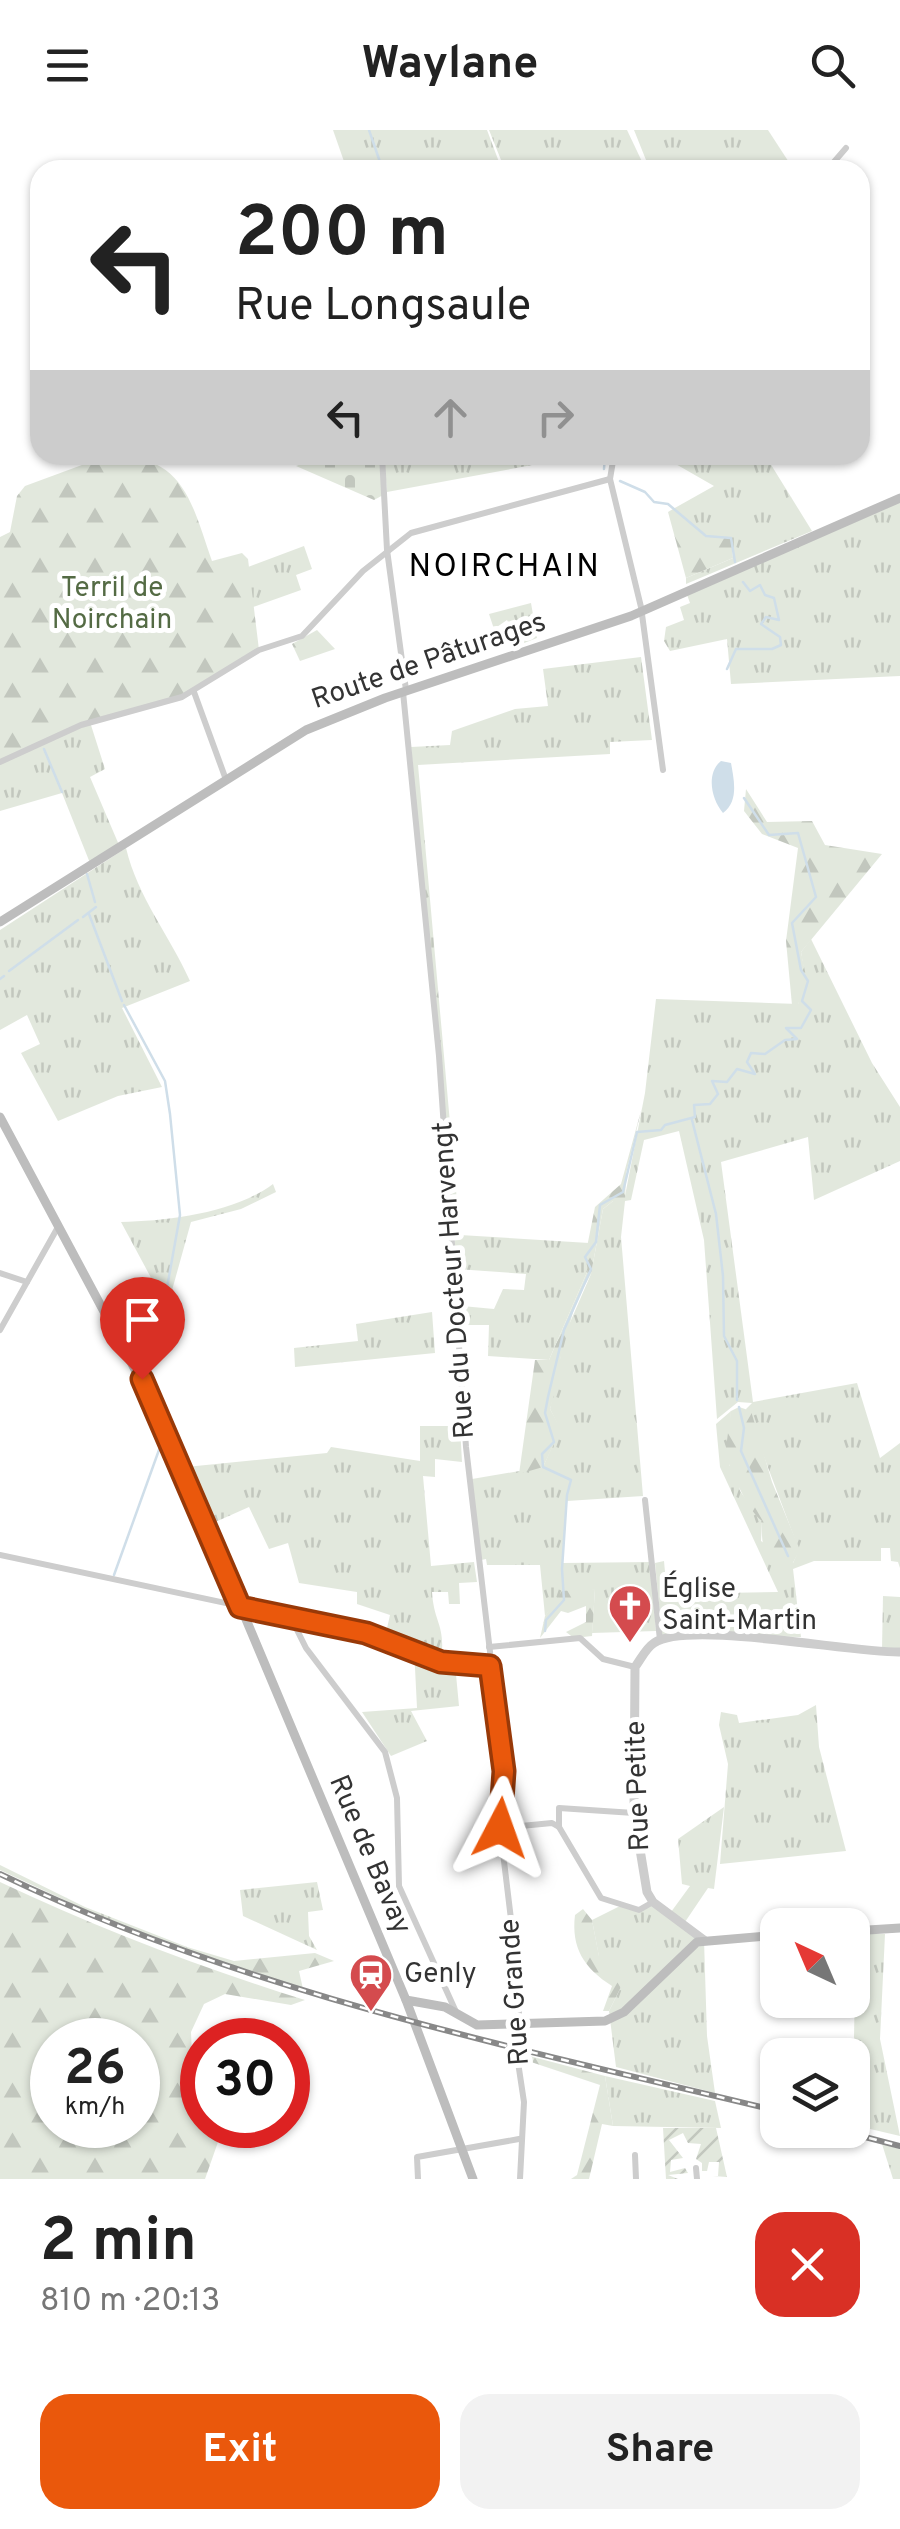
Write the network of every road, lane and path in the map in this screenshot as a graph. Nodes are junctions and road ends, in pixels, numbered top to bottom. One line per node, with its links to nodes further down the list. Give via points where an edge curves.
1 (846, 148): 2 (street)
2 (836, 160)
3 (383, 465): 7 (street, Rue du Docteur Harvengt)
4 (612, 465): 5 (street)
5 (610, 479): 7 (street, via 434,525); 8 (street)
6 (900, 498): 8 (main road, Route de Pâturages)
7 (387, 550): 9 (street, Rue du Docteur Harvengt); 10 (street, via 305,634 259,650)
8 (640, 612): 9 (main road, Route de Pâturages); 12 (street)
9 (404, 691): 13 (main road, Route de Pâturages, via 306,730); 25 (street, Rue du Docteur Harvengt, via 444,1115 466,1447)
10 (194, 692): 11 (street, via 81,725); 13 (street)
11 (0, 762)
12 (662, 770)
13 (225, 777): 14 (main road, Route de Pâturages)
14 (0, 922)
15 (0, 1118): 16 (main road, Rue de Bavay)
16 (59, 1226): 18 (street); 22 (main road, Rue de Bavay, via 151,1398)
17 (1, 1272): 18 (street)
18 (26, 1282): 19 (street)
19 (0, 1330)
20 (645, 1500): 24 (street)
21 (0, 1556): 22 (street)
22 (240, 1607): 23 (street); 37 (main road, Rue de Bavay)
23 (290, 1617): 27 (street, via 366,1633 441,1662); 38 (street, via 386,1752 397,1798 399,1886)
24 (660, 1640): 26 (street, via 795,1638); 28 (street)
25 (489, 1648): 27 (street, Rue du Docteur Harvengt); 28 (street, via 580,1638 607,1662)
26 (900, 1652)
27 (490, 1666): 31 (street, Rue Grande, via 504,1771)
28 (635, 1667): 29 (street, Rue Petite)
29 (634, 1813): 30 (street, via 559,1808); 32 (street, Rue Petite)
30 (559, 1826): 31 (street); 32 (street, via 600,1898 638,1910)
31 (500, 1828): 39 (street, Rue Grande, via 518,1984)
32 (652, 1902): 36 (street)
33 (900, 1928): 34 (main road)
34 (870, 1930)
35 (760, 1936): 36 (main road)
36 (704, 1940): 39 (main road, via 615,2018)
37 (406, 2000): 38 (main road); 41 (main road, Rue de Bavay)
38 (457, 2014): 39 (main road, via 477,2026)
39 (514, 2024): 40 (street, Rue Grande, via 524,2102)
40 (520, 2140): 41 (street); 46 (street, Rue Grande)
41 (463, 2150): 44 (street, via 417,2157); 45 (main road, Rue de Bavay)
42 (635, 2155): 47 (street)
43 (696, 2168): 48 (street)
44 (418, 2179)
45 (472, 2179)
46 (520, 2179)
47 (636, 2179)
48 (697, 2179)

